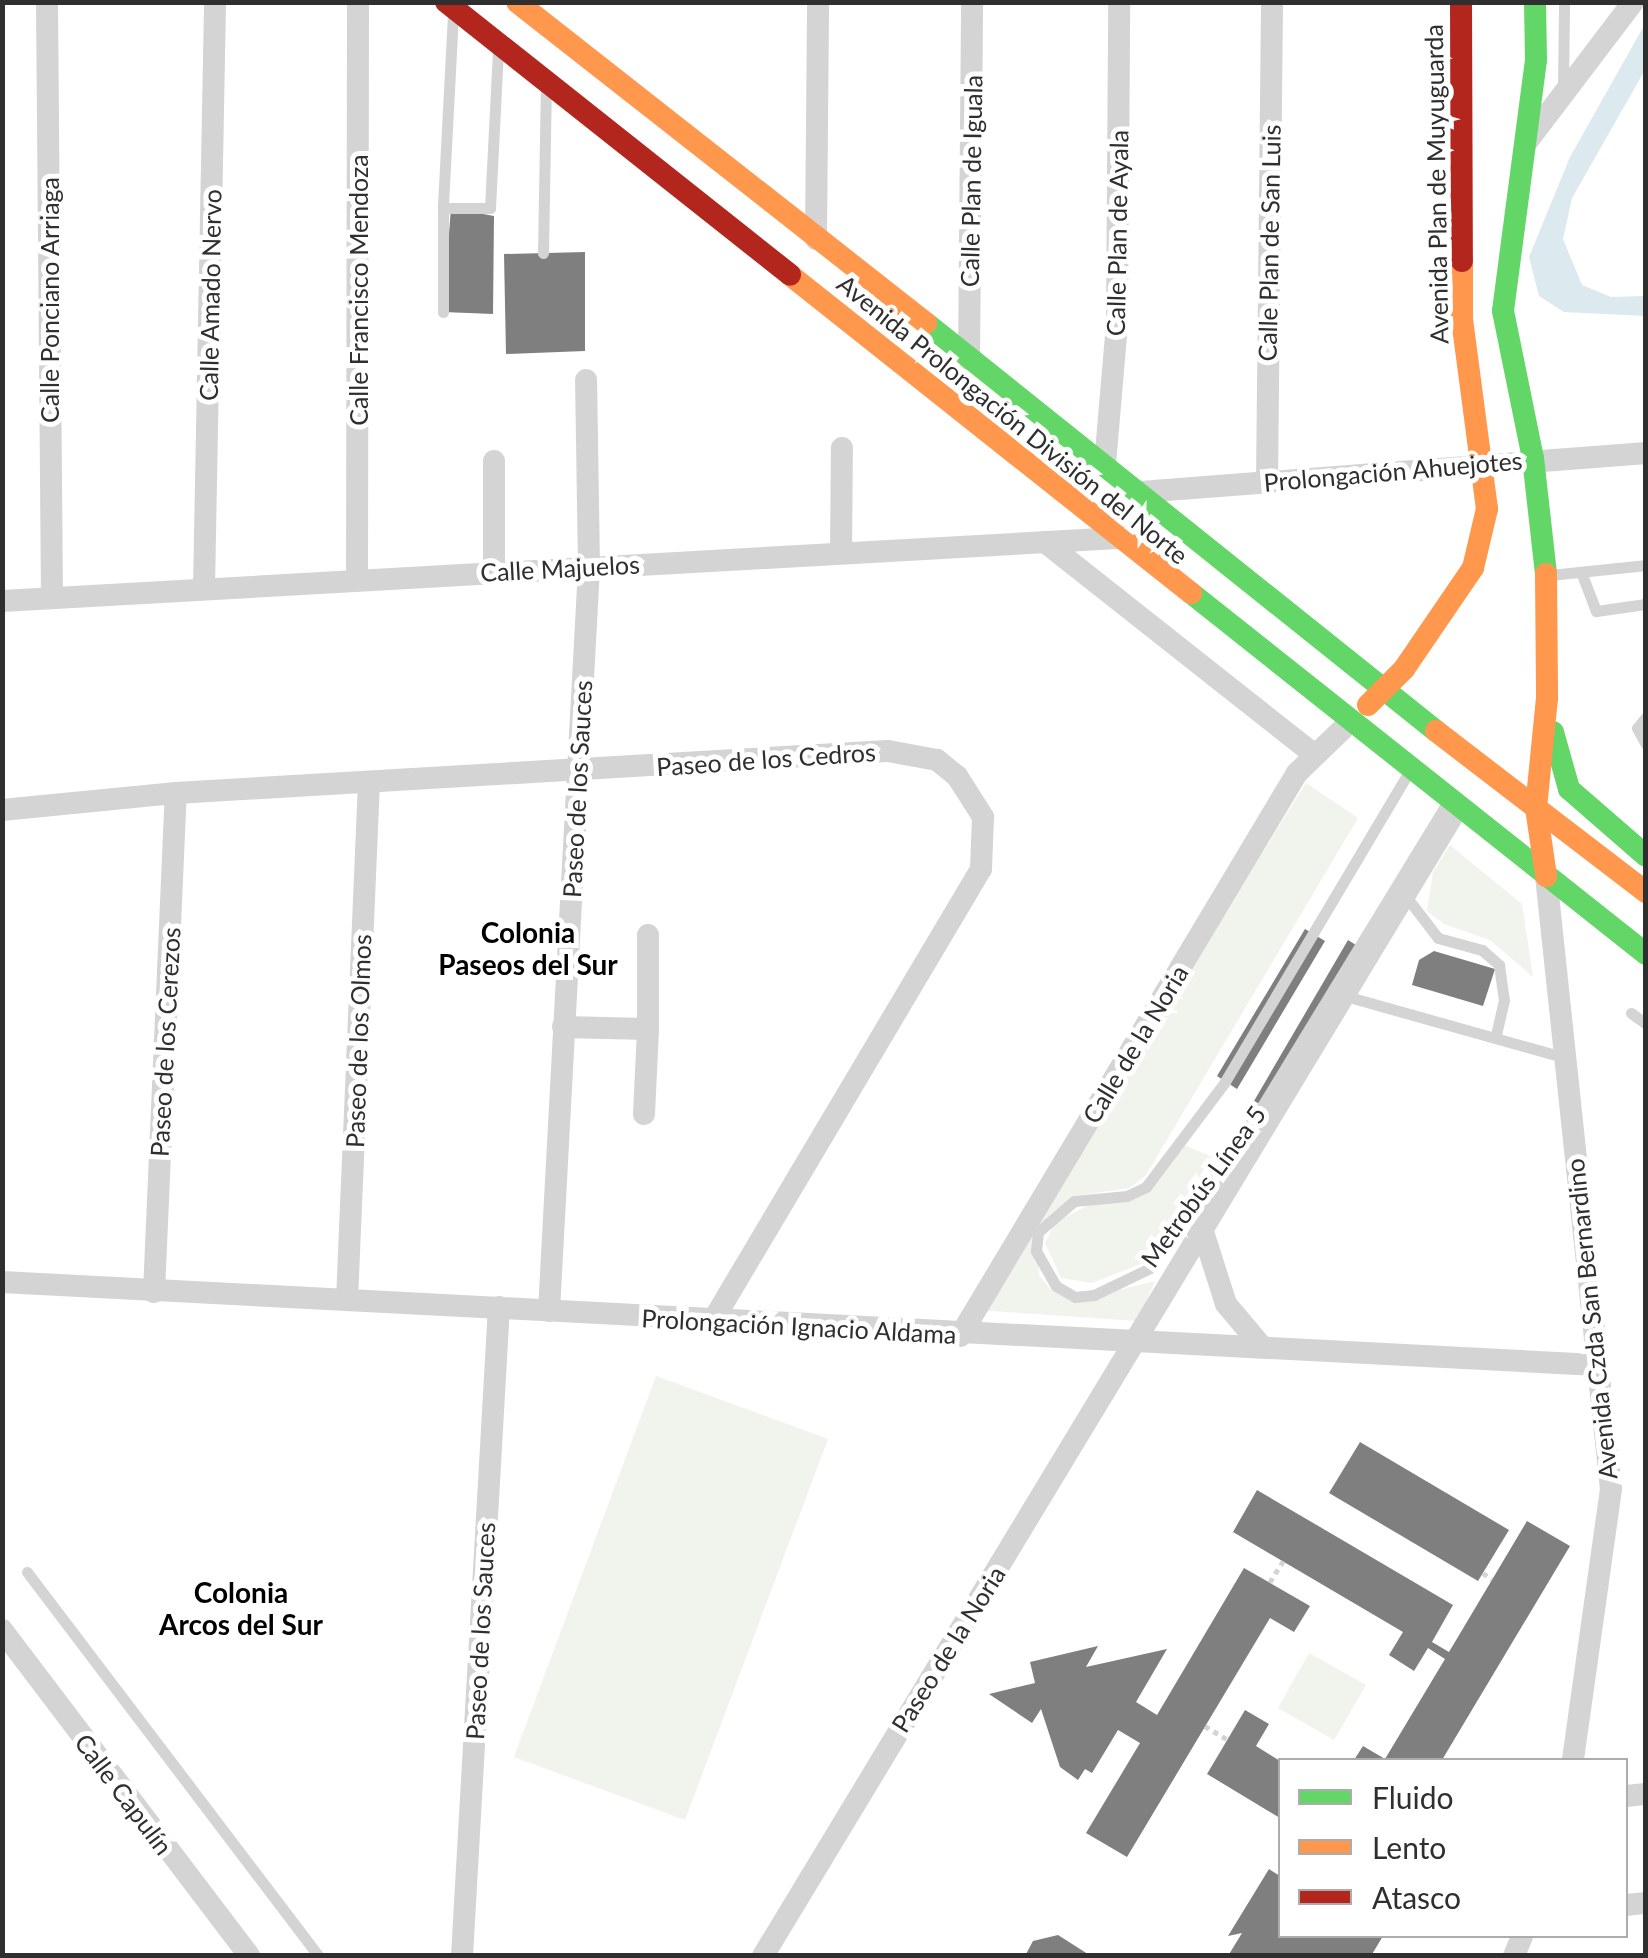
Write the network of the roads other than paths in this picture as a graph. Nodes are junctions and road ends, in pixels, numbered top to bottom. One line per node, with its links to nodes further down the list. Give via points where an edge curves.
1 (47, 2): 42 (street, Calle Ponciano Arriaga)
2 (216, 2): 41 (street, Calle Amado Nervo)
3 (358, 2): 40 (street, Calle Francisco Mendoza)
4 (517, 2): 19 (main road, Avenida Prolongación División del Norte)
5 (818, 2): 19 (street)
6 (972, 2): 22 (street, Calle Plan de Iguala)
7 (1120, 2): 28 (street, Calle Plan de Ayala, via 1117,322)
8 (1272, 2): 30 (street, Calle Plan de San Luis)
9 (1461, 2): 29 (main road, Avenida Plan de Muyuguarda, via 1462,318)
10 (1535, 2): 17 (main road, via 1536,60)
11 (1564, 2): 16 (lane)
12 (1633, 2): 16 (street)
13 (450, 5): 14 (main road, Avenida Prolongación División del Norte); 18 (lane)
14 (498, 43): 15 (main road, Avenida Prolongación División del Norte); 18 (lane, via 490,208)
15 (546, 82): 20 (lane); 32 (main road, Avenida Prolongación División del Norte)
16 (1563, 98): 17 (street)
17 (1522, 147): 26 (main road, via 1503,310)
18 (443, 208): 21 (lane)
19 (816, 238): 22 (main road, Avenida Prolongación División del Norte)
20 (543, 253)
21 (443, 312)
22 (969, 359): 28 (main road, Avenida Prolongación División del Norte)
23 (586, 380): 36 (street, Paseo de los Sauces)
24 (842, 448): 34 (street)
25 (1646, 453): 26 (street, Prolongación Ahuejotes)
26 (1534, 458): 29 (street, Prolongación Ahuejotes); 39 (main road)
27 (494, 461): 37 (street)
28 (1105, 464): 31 (main road, Avenida Prolongación División del Norte)
29 (1483, 464): 30 (street, Prolongación Ahuejotes); 45 (main road, Avenida Plan de Muyuguarda, via 1487,509 1473,568)
30 (1267, 484): 31 (street, Prolongación Ahuejotes)
31 (1141, 492): 45 (main road, Avenida Prolongación División del Norte)
32 (1118, 538): 33 (street, Calle Majuelos); 48 (main road, Avenida Prolongación División del Norte)
33 (1045, 542): 34 (street, Calle Majuelos); 50 (street)
34 (841, 553): 36 (street, Calle Majuelos)
35 (1646, 566): 38 (lane)
36 (590, 567): 37 (street, Calle Majuelos); 51 (street, Paseo de los Sauces)
37 (494, 571): 40 (street, Calle Majuelos)
38 (1581, 572): 39 (lane); 44 (lane, via 1596,611)
39 (1546, 576): 46 (main road)
40 (357, 578): 41 (street, Calle Majuelos)
41 (204, 588): 42 (street, Calle Majuelos)
42 (52, 598): 43 (street, Calle Majuelos)
43 (2, 601)
44 (1646, 604)
45 (1382, 691): 48 (main road, Avenida Plan de Muyuguarda); 56 (main road, Avenida Prolongación División del Norte)
46 (1548, 698): 56 (main road); 58 (main road, via 1570,789)
47 (1646, 717): 49 (lane, via 1637,728)
48 (1350, 722): 50 (street, Calle de la Noria); 52 (main road, Avenida Prolongación División del Norte)
49 (1646, 744)
50 (1313, 754): 79 (street, Calle de la Noria)
51 (580, 770): 53 (street, Paseo de los Cedros); 67 (street, Paseo de los Sauces); 78 (street, Paseo de los Cedros, via 888,751 937,760 958,776 983,817 982,869 963,906)
52 (1410, 770): 55 (main road, Avenida Prolongación División del Norte); 55 (lane, Metrobús Línea 5, via 1225,1082 1146,1187 1127,1196 1074,1201 1038,1232 1036,1251 1056,1286 1075,1297 1094,1295 1150,1268 1262,1106)
53 (369, 782): 54 (street, Paseo de los Cedros); 75 (street, Paseo de los Olmos)
54 (176, 793): 57 (street, Paseo de los Cedros); 74 (street, Paseo de los Cerezos)
55 (1454, 803): 59 (main road, Avenida Prolongación División del Norte); 61 (street)
56 (1536, 808): 59 (main road); 60 (main road, Avenida Prolongación División del Norte)
57 (2, 810)
58 (1646, 856)
59 (1546, 876): 63 (main road, Avenida Prolongación División del Norte); 70 (street, Avenida Czda San Bernardino)
60 (1646, 892)
61 (1405, 896): 64 (street); 69 (lane, via 1438,938 1482,950 1499,965 1504,1000)
62 (648, 934): 68 (street)
63 (1646, 954)
64 (1349, 997): 69 (lane); 72 (street)
65 (1631, 1013): 66 (lane)
66 (1646, 1024)
67 (563, 1027): 68 (street); 77 (street, Paseo de los Sauces)
68 (648, 1029): 71 (street)
69 (1496, 1038): 70 (lane)
70 (1562, 1057): 82 (street, Avenida Czda San Bernardino)
71 (644, 1114)
72 (1204, 1235): 80 (street); 81 (street, via 1226,1304)
73 (2, 1282): 74 (street, Prolongación Ignacio Aldama)
74 (154, 1292): 75 (street, Prolongación Ignacio Aldama)
75 (348, 1300): 76 (street, Prolongación Ignacio Aldama)
76 (498, 1308): 77 (street, Prolongación Ignacio Aldama); 88 (street, Paseo de los Sauces)
77 (548, 1311): 78 (street, Prolongación Ignacio Aldama)
78 (712, 1322): 79 (street, Prolongación Ignacio Aldama)
79 (960, 1336): 80 (street, Prolongación Ignacio Aldama)
80 (1136, 1344): 81 (street, Prolongación Ignacio Aldama); 89 (street, Paseo de la Noria)
81 (1263, 1348): 82 (street, Prolongación Ignacio Aldama)
82 (1596, 1365): 85 (street, Avenida Czda San Bernardino, via 1611,1489)
83 (27, 1572): 87 (lane)
84 (2, 1630): 86 (street, Calle Capulín)
85 (1573, 1758)
86 (249, 1956)
87 (320, 1956)
88 (462, 1956)
89 (763, 1956)

